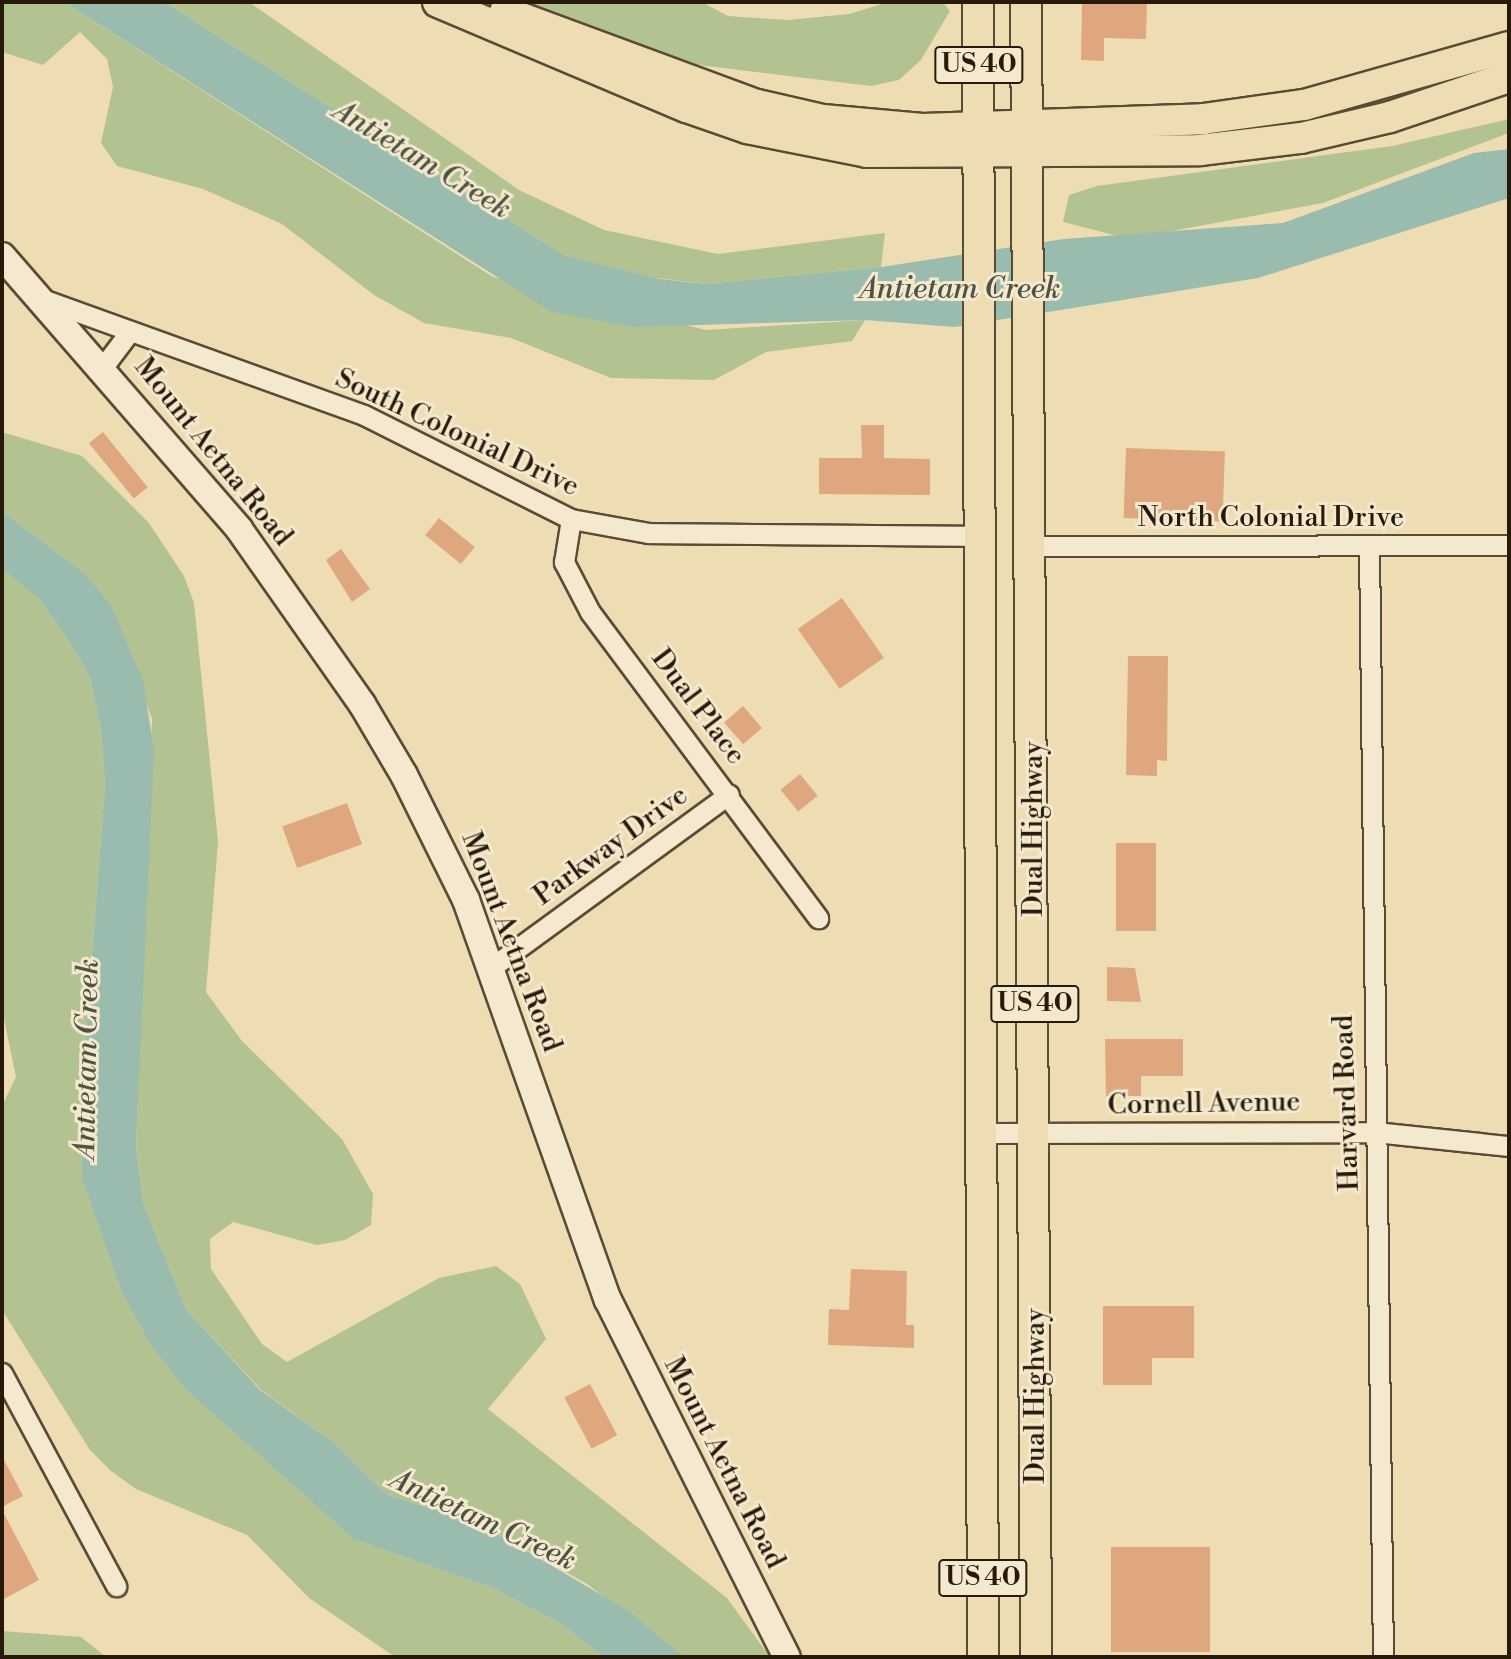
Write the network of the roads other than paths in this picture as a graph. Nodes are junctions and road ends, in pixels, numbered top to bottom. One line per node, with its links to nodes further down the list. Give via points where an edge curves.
1 (438, 2): 5 (main road)
2 (482, 2): 5 (main road)
3 (978, 2): 9 (main road, Dual Highway / US 40)
4 (1026, 2): 8 (main road, Dual Highway / US 40)
5 (549, 42): 9 (main road, via 693,87 822,120)
6 (1509, 47): 8 (main road, via 1304,105)
7 (1505, 77): 8 (main road, via 1301,138 1200,150)
8 (1028, 141): 9 (main road); 17 (main road, Dual Highway / US 40)
9 (979, 142): 15 (main road, Dual Highway / US 40)
10 (2, 256): 11 (street, Mount Aetna Road)
11 (42, 299): 12 (street, South Colonial Drive); 13 (street, Mount Aetna Road)
12 (128, 334): 13 (street); 14 (street, South Colonial Drive, via 364,415)
13 (103, 368): 21 (street, Mount Aetna Road, via 239,529 362,704 440,841)
14 (571, 519): 15 (street, South Colonial Drive, via 648,533); 19 (street, Dual Place, via 564,562 572,580)
15 (981, 536): 23 (main road, Dual Highway / US 40)
16 (1509, 545): 18 (street, North Colonial Drive)
17 (1032, 546): 18 (street, North Colonial Drive); 24 (main road, Dual Highway / US 40)
18 (1369, 547): 22 (street, Harvard Road)
19 (729, 794): 20 (street, Dual Place); 21 (street, Parkway Drive)
20 (818, 918)
21 (492, 967): 28 (street, Mount Aetna Road, via 608,1300)
22 (1375, 1132): 24 (street, Cornell Avenue); 25 (street, Cornell Avenue); 31 (street, Harvard Road)
23 (982, 1133): 24 (street, Cornell Avenue); 29 (main road, Dual Highway / US 40)
24 (1035, 1134): 30 (main road, Dual Highway / US 40)
25 (1509, 1146)
26 (2, 1373): 27 (street)
27 (116, 1586)
28 (787, 1657)
29 (983, 1657)
30 (1036, 1657)
31 (1383, 1657)

